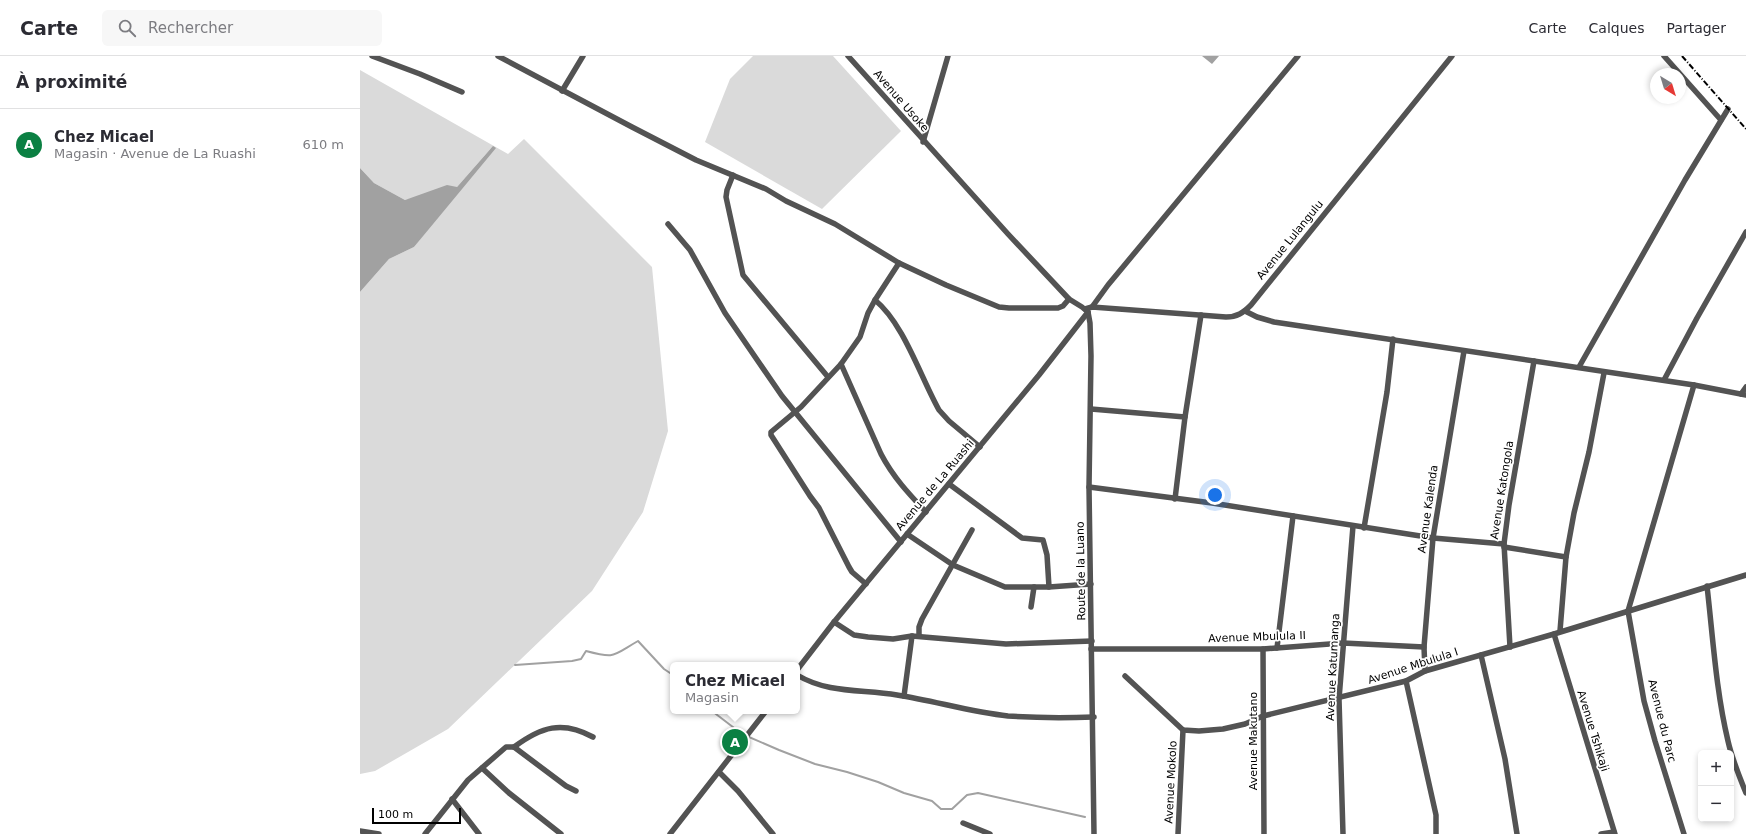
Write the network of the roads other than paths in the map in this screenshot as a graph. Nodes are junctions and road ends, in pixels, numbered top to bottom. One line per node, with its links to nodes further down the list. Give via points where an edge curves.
1 (372, 56): 10 (street)
2 (498, 56): 9 (street)
3 (583, 56): 9 (street)
4 (848, 56): 13 (street, Avenue Usoke)
5 (948, 56): 13 (street)
6 (1298, 56): 20 (street)
7 (1452, 56): 22 (street, Avenue Lulangulu)
8 (1664, 56): 12 (street)
9 (562, 91): 14 (street, via 696,160)
10 (462, 92)
11 (1728, 109): 12 (street)
12 (1721, 120): 28 (street)
13 (923, 142): 18 (street, Avenue Usoke)
14 (733, 175): 17 (street, via 835,224); 30 (street, via 726,197 743,275)
15 (668, 224): 36 (street, via 690,250 725,313)
16 (1746, 232): 31 (street, via 1696,318)
17 (899, 263): 18 (street, via 999,307 1058,308); 19 (street)
18 (1069, 299): 21 (street, Avenue Usoke)
19 (875, 300): 27 (street, via 860,337); 38 (street, via 885,308 895,323 939,410)
20 (1092, 307): 21 (street); 23 (street)
21 (1086, 311): 35 (street, Route de la Luano, via 1090,322); 38 (street, Avenue de La Ruashi, via 1040,375)
22 (1245, 311): 23 (street, via 1231,317); 24 (street, via 1274,322)
23 (1201, 315): 37 (street)
24 (1394, 339): 25 (street); 45 (street)
25 (1464, 351): 26 (street); 48 (street, Avenue Kalenda)
26 (1534, 361): 28 (street); 50 (street, Avenue Katongola)
27 (841, 364): 30 (street); 42 (street, via 888,468)
28 (1579, 367): 29 (street)
29 (1604, 373): 31 (street); 51 (street)
30 (828, 377): 36 (street)
31 (1664, 380): 32 (street)
32 (1694, 385): 34 (street); 60 (street)
33 (1746, 387): 34 (street)
34 (1744, 395)
35 (1091, 409): 37 (street); 40 (street, Route de la Luano)
36 (794, 412): 49 (street); 54 (street, via 772,430 771,435 819,508 849,567)
37 (1184, 417): 41 (street)
38 (980, 447): 39 (street, Avenue de La Ruashi)
39 (949, 484): 42 (street, Avenue de La Ruashi); 57 (street, via 1022,538 1043,540 1047,555)
40 (1089, 487): 41 (street); 55 (street, Route de la Luano)
41 (1175, 499): 43 (street)
42 (926, 512): 47 (street, Avenue de La Ruashi)
43 (1293, 516): 44 (street); 69 (street)
44 (1353, 526): 45 (street); 66 (street, Avenue Katumanga)
45 (1364, 528): 48 (street)
46 (972, 530): 52 (street)
47 (907, 534): 49 (street, Avenue de La Ruashi); 52 (street)
48 (1433, 538): 50 (street); 67 (street, Avenue Kalenda)
49 (901, 542): 54 (street, Avenue de La Ruashi)
50 (1504, 545): 51 (street); 68 (street, Avenue Katongola)
51 (1566, 557): 62 (street)
52 (953, 565): 58 (street, via 1006,587); 64 (street, via 922,619)
53 (1746, 575): 56 (street, Avenue Mbulula I)
54 (866, 584): 61 (street, Avenue de La Ruashi)
55 (1091, 584): 57 (street); 65 (street, Route de la Luano)
56 (1707, 586): 60 (street, Avenue Mbulula I); 89 (street, via 1721,706 1734,764)
57 (1049, 587): 58 (street)
58 (1034, 588): 59 (street)
59 (1031, 607)
60 (1628, 611): 62 (street, Avenue Mbulula I); 108 (street, Avenue du Parc, via 1654,741)
61 (834, 622): 63 (street, via 861,637 892,639); 73 (street, Avenue de La Ruashi)
62 (1557, 632): 68 (street, Avenue Mbulula I); 93 (street, Avenue Tshikaji)
63 (912, 636): 64 (street); 78 (street)
64 (919, 636): 65 (street, via 1006,644)
65 (1092, 640): 71 (street, Route de la Luano)
66 (1343, 643): 67 (street, Avenue Mbulula II); 69 (street, Avenue Mbulula II); 79 (street, Avenue Katumanga)
67 (1424, 647): 74 (street, Avenue Kalenda)
68 (1510, 647): 72 (street, Avenue Mbulula I)
69 (1277, 648): 70 (street, Avenue Mbulula II)
70 (1263, 649): 71 (street, Avenue Mbulula II); 81 (street, Avenue Makutano)
71 (1092, 650): 82 (street, Route de la Luano)
72 (1481, 655): 74 (street, Avenue Mbulula I); 106 (street, via 1505,759)
73 (800, 666)
74 (1425, 671): 77 (street, Avenue Mbulula I)
75 (1125, 676): 83 (street)
76 (800, 677): 78 (street, via 832,689)
77 (1406, 681): 79 (street, Avenue Mbulula I); 105 (street, via 1436,815)
78 (904, 696): 82 (street, via 1008,716)
79 (1339, 699): 81 (street, Avenue Mbulula I); 104 (street, Avenue Katumanga)
80 (764, 714): 87 (street)
81 (1263, 716): 83 (street, Avenue Mbulula I, via 1245,724 1223,729); 103 (street, Avenue Makutano)
82 (1094, 717): 101 (street, Route de la Luano)
83 (1183, 730): 102 (street, Avenue Mokolo)
84 (593, 737): 85 (street, via 580,730 561,727 534,733)
85 (514, 747): 86 (street, via 501,750); 88 (street)
86 (482, 768): 90 (street); 97 (street)
87 (719, 772): 98 (street); 99 (street)
88 (576, 791)
89 (1746, 793)
90 (452, 799): 95 (street); 96 (street)
91 (963, 823): 100 (street)
92 (360, 831): 94 (street)
93 (1615, 833): 107 (street)
94 (379, 834)
95 (425, 834)
96 (479, 834)
97 (561, 834)
98 (670, 834)
99 (773, 834)
100 (990, 834)
101 (1094, 834)
102 (1178, 834)
103 (1264, 834)
104 (1343, 834)
105 (1436, 834)
106 (1517, 834)
107 (1601, 834)
108 (1684, 834)

